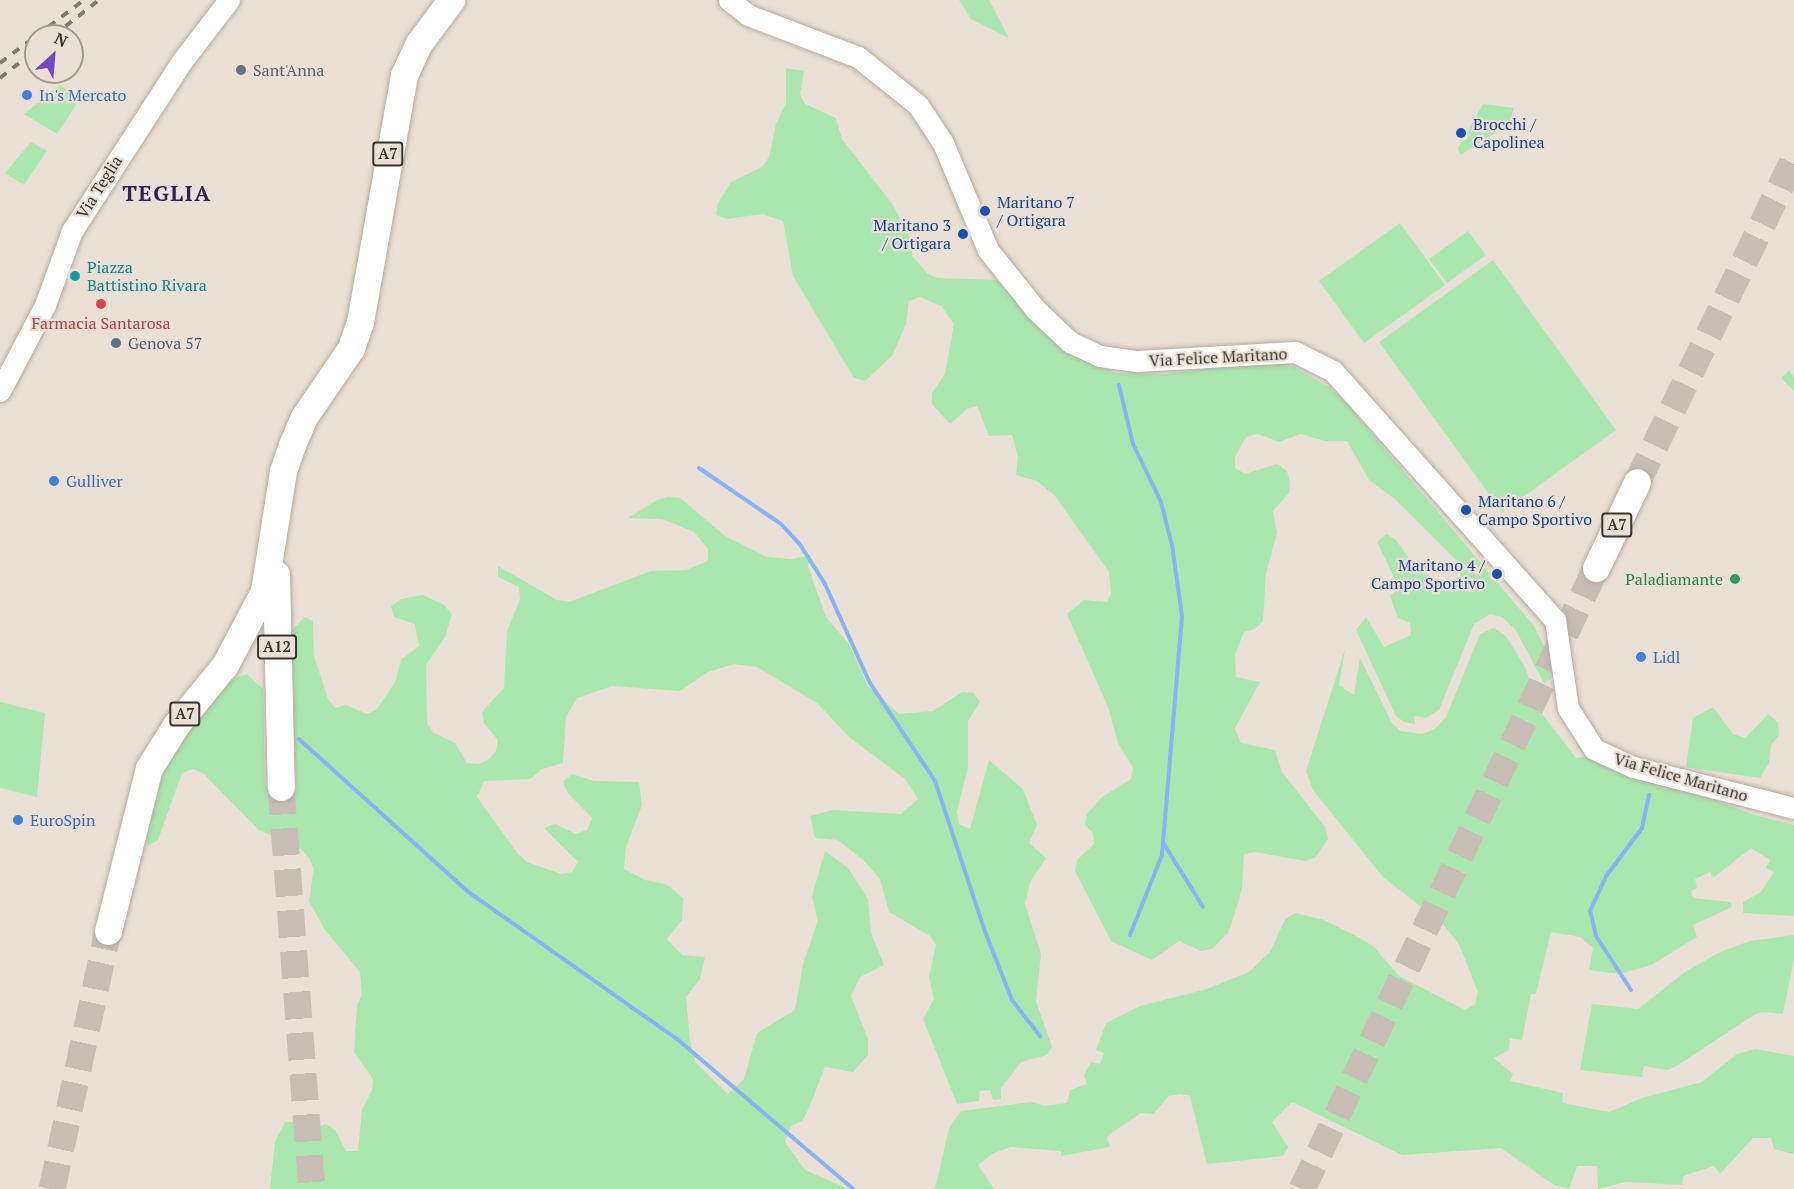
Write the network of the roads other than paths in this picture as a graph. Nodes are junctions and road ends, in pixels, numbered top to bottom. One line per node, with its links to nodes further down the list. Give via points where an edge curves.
1 (229, 0): 4 (street, Via Teglia, via 182,61 72,231 45,305)
2 (451, 0): 6 (highway, A7, via 419,43 399,90 360,322 351,348 304,417 292,445)
3 (729, 0): 9 (street, Via Felice Maritano, via 748,15 858,57 918,105 943,143 988,250 1036,310 1070,342 1100,356 1137,361 1295,352 1333,371 1555,620 1568,708 1594,748 1633,767)
4 (0, 391)
5 (1637, 482): 7 (highway, A7)
6 (279, 506): 8 (highway, A12, via 275,583); 10 (highway, A7, via 264,591 246,630 149,768)
7 (1596, 568)
8 (281, 787)
9 (1794, 808)
10 (108, 931)

